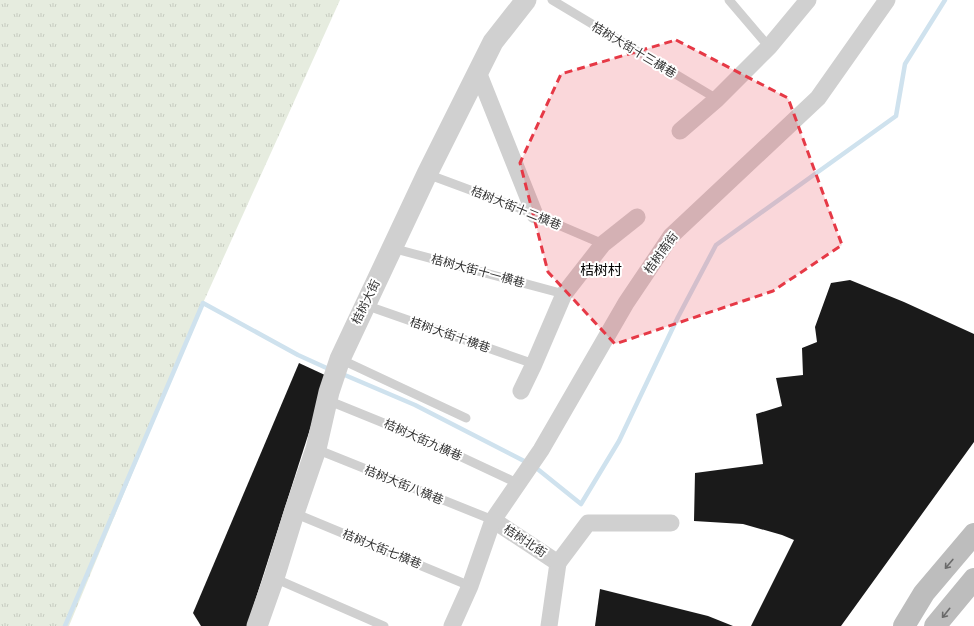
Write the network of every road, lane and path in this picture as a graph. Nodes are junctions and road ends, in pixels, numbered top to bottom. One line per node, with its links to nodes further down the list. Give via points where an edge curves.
1 (526, 0): 7 (street, 桔树大街, via 493,42)
2 (552, 0): 8 (lane, 桔树大街十三横巷)
3 (729, 0): 6 (lane)
4 (808, 0): 6 (street)
5 (887, 0): 23 (street, 桔树南街, via 818,98 671,236 626,304 541,450)
6 (769, 47): 8 (street)
7 (478, 72): 10 (street, 桔树大街); 11 (street)
8 (717, 99): 9 (street)
9 (680, 131)
10 (427, 174): 11 (lane, 桔树大街十二横巷); 14 (street, 桔树大街)
11 (536, 215): 13 (lane, 桔树大街十二横巷)
12 (637, 217): 13 (street)
13 (604, 244): 15 (street)
14 (392, 248): 15 (lane, 桔树大街十一横巷); 16 (street, 桔树大街)
15 (564, 294): 18 (street)
16 (365, 305): 17 (street, 桔树大街); 18 (lane, 桔树大街十横巷)
17 (340, 359): 20 (street, 桔树大街); 21 (lane)
18 (534, 364): 19 (street)
19 (520, 391)
20 (328, 396): 22 (street, 桔树大街); 23 (lane, 桔树大街九横巷)
21 (466, 418)
22 (316, 449): 24 (street, 桔树大街); 25 (lane, 桔树大街八横巷)
23 (519, 481): 25 (street, 桔树南街)
24 (294, 513): 29 (street, 桔树大街); 31 (lane, 桔树大街七横巷)
25 (493, 520): 28 (street, 桔树北街); 31 (street, 桔树北街)
26 (670, 523): 28 (street, via 588,523)
27 (974, 534): 36 (main road, one-way to 36, via 924,594)
28 (558, 563): 35 (street, 桔树北街)
29 (274, 578): 32 (street, 桔树大街); 33 (lane)
30 (974, 579): 37 (main road, one-way to 37)
31 (470, 586): 34 (street, 桔树北街)
32 (257, 626)
33 (384, 626)
34 (452, 626)
35 (549, 626)
36 (904, 626)
37 (935, 626)

